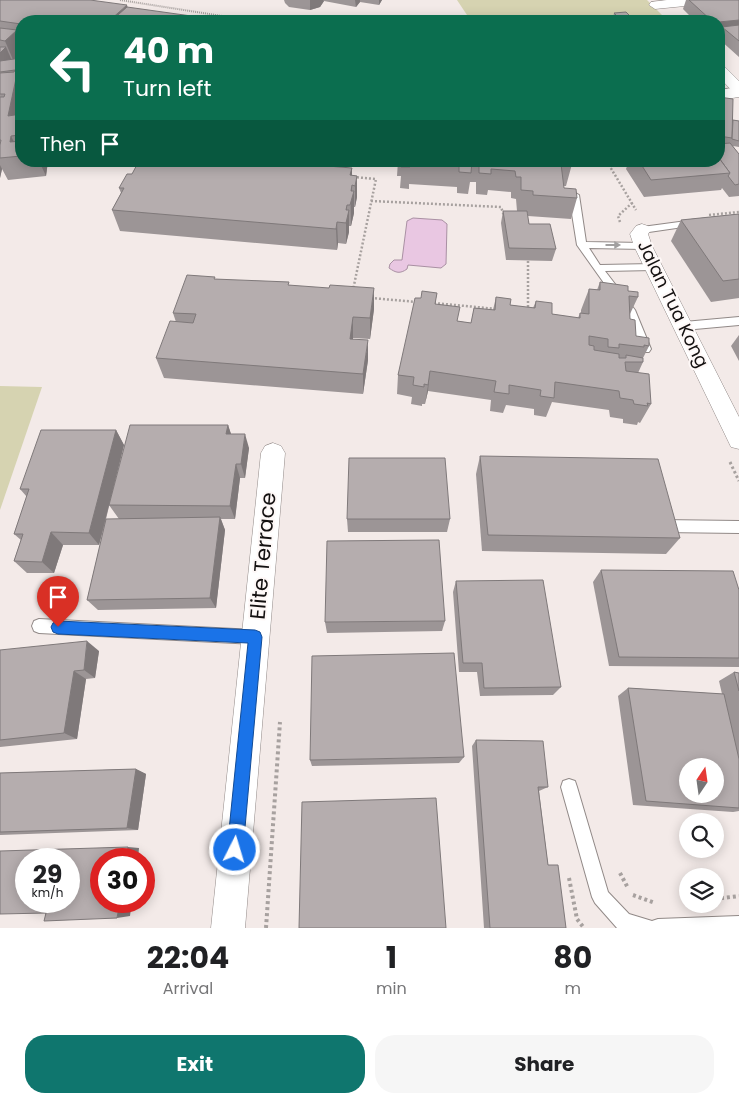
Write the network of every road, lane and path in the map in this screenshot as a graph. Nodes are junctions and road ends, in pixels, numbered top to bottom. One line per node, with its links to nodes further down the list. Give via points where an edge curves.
1 (120, 0): 5 (path)
2 (705, 0): 3 (street)
3 (652, 2): 4 (street)
4 (664, 14)
5 (216, 15)
6 (725, 76): 7 (street)
7 (739, 91): 8 (street)
8 (725, 94)
9 (610, 167): 15 (path)
10 (346, 176): 12 (path, via 376,179)
11 (574, 195): 16 (lane)
12 (371, 201): 14 (path, via 500,207); 20 (path)
13 (703, 222): 15 (lane, Jalan Tua Kong)
14 (507, 223)
15 (645, 235): 16 (lane, one-way to 15); 18 (street, Jalan Tua Kong)
16 (582, 245): 19 (lane)
17 (528, 260): 25 (path)
18 (653, 267): 19 (lane); 27 (street, Jalan Tua Kong)
19 (597, 268): 28 (lane, via 631,312)
20 (352, 296)
21 (362, 297): 22 (path)
22 (420, 302)
23 (430, 303): 24 (path)
24 (499, 309)
25 (528, 312)
26 (739, 322): 27 (lane)
27 (684, 326): 29 (street, Jalan Tua Kong)
28 (645, 349)
29 (739, 440)
30 (273, 453): 34 (street, Elite Terrace)
31 (662, 526): 32 (lane)
32 (739, 527)
33 (39, 626): 34 (lane)
34 (255, 637): 41 (street, Elite Terrace)
35 (569, 787): 42 (lane, via 602,896 624,922)
36 (618, 865): 39 (path, via 631,894)
37 (739, 896): 38 (path)
38 (724, 898)
39 (662, 905)
40 (739, 925): 43 (lane)
41 (228, 928)
42 (646, 928)
43 (658, 928)

